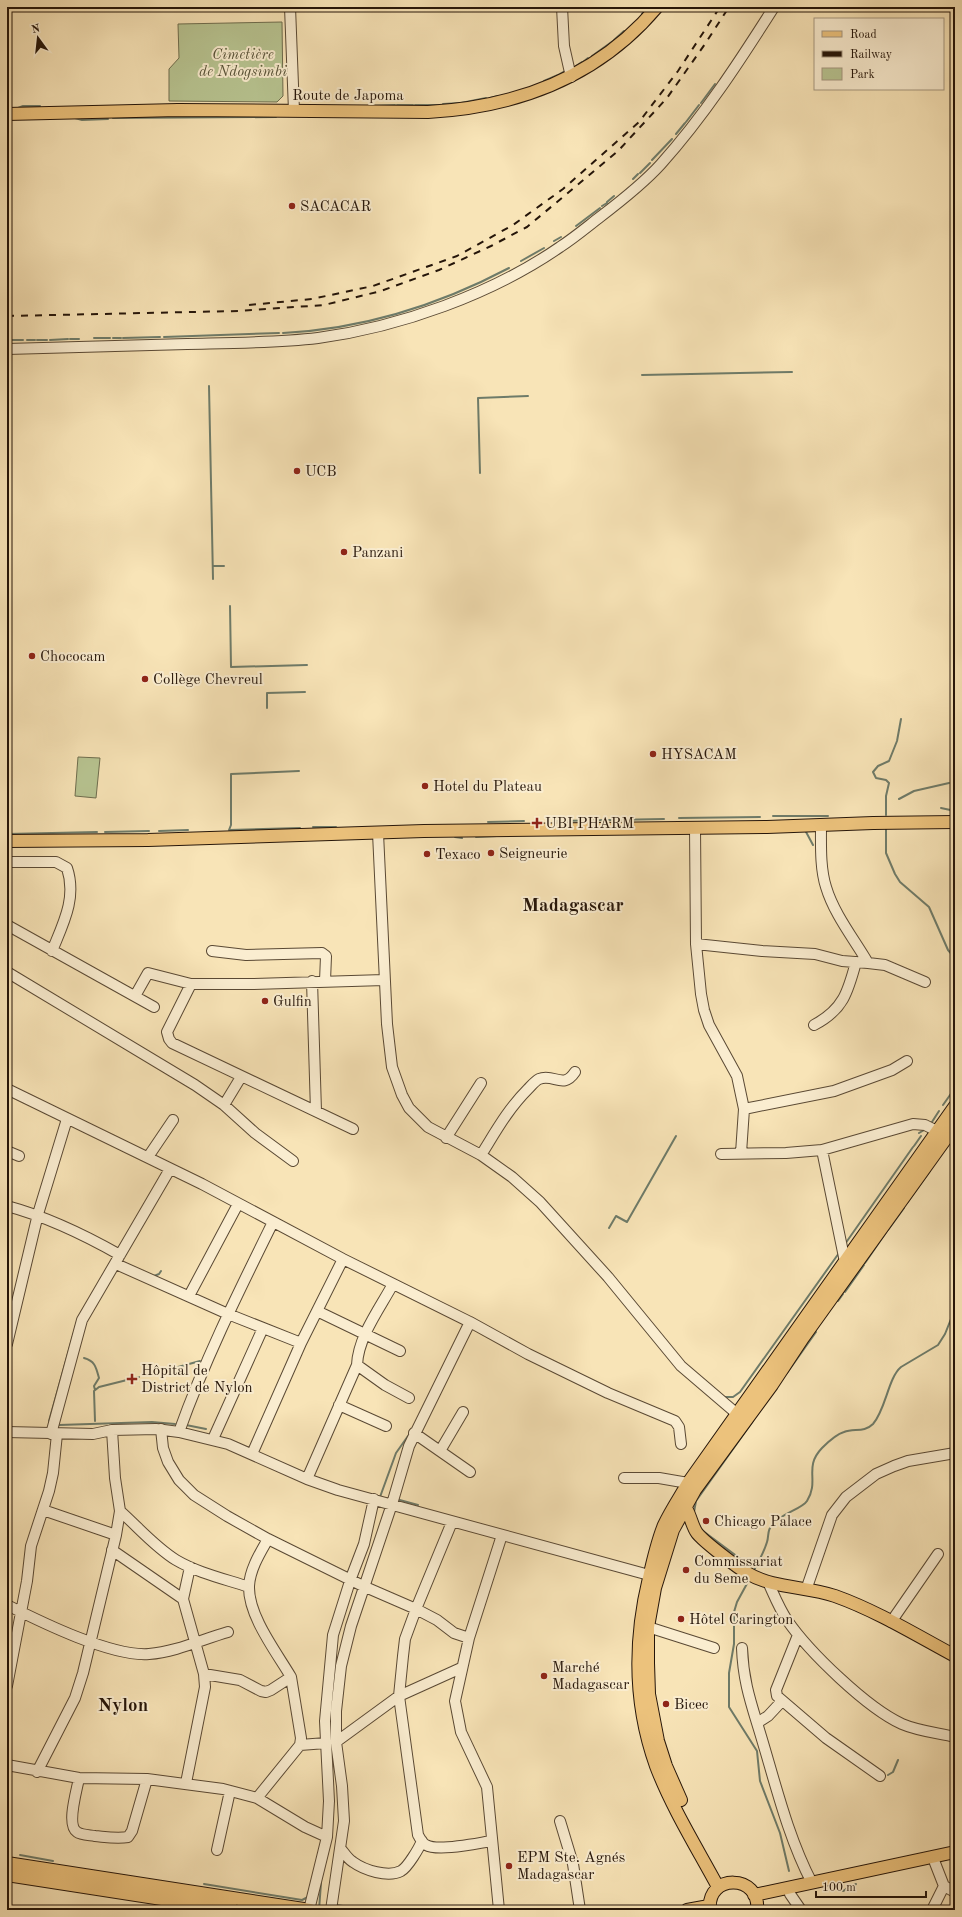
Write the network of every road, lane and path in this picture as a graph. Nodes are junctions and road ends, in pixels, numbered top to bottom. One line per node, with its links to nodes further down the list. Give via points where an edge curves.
1 (290, 7): 6 (street)
2 (562, 7): 5 (street, via 564,46)
3 (657, 7): 5 (main road, Route de Japoma, via 615,47)
4 (774, 7): 8 (street, via 690,131 643,182 561,247 523,270 470,295 408,318 359,331 316,338)
5 (571, 77): 6 (main road, Route de Japoma, via 512,99 463,109 428,112)
6 (294, 111): 7 (main road, Route de Japoma, via 178,110)
7 (7, 114)
8 (7, 349)
9 (955, 822): 10 (main road)
10 (821, 825): 11 (main road); 20 (street, via 825,886 831,901)
11 (695, 828): 12 (main road); 16 (street)
12 (378, 833): 13 (main road, via 148,840); 22 (street)
13 (7, 841)
14 (7, 862): 17 (street, via 56,862 67,868 70,905)
15 (7, 925): 17 (street)
16 (696, 944): 19 (street, via 806,954); 37 (street, via 704,1010 709,1025 736,1076)
17 (52, 951): 27 (street)
18 (212, 951): 24 (street, via 246,955 322,953 326,956)
19 (856, 962): 20 (street); 29 (street, via 840,1006)
20 (868, 963): 25 (street, via 885,965)
21 (7, 972): 35 (street)
22 (384, 980): 24 (street); 44 (street, via 392,1067 396,1081 418,1120)
23 (312, 981): 24 (street); 26 (street); 38 (street)
24 (325, 981)
25 (925, 982)
26 (191, 984): 27 (street, via 147,973); 32 (street, via 167,1032 168,1040)
27 (135, 996): 28 (street)
28 (154, 1007)
29 (814, 1025)
30 (908, 1061): 37 (street, via 892,1070 834,1091)
31 (576, 1072): 49 (street, via 566,1081 543,1078 536,1080 512,1105)
32 (242, 1076): 35 (street); 38 (street)
33 (481, 1083): 44 (street)
34 (7, 1089): 39 (street)
35 (224, 1105): 52 (street, via 255,1133)
36 (955, 1106): 43 (main road)
37 (744, 1109): 47 (street)
38 (316, 1111): 42 (street)
39 (67, 1119): 51 (street); 56 (street)
40 (173, 1120): 51 (street)
41 (955, 1126): 75 (main road)
42 (353, 1129)
43 (937, 1131): 45 (street, via 925,1125 913,1124); 60 (main road)
44 (446, 1138): 49 (street)
45 (822, 1150): 47 (street); 60 (street)
46 (7, 1151): 50 (street)
47 (741, 1153): 48 (street)
48 (721, 1154)
49 (481, 1155): 75 (street, via 512,1177 540,1202 608,1277 681,1366)
50 (20, 1156)
51 (148, 1157): 53 (street)
52 (293, 1161)
53 (170, 1169): 54 (street); 58 (street)
54 (238, 1204): 57 (street); 62 (street)
55 (7, 1206): 56 (street)
56 (38, 1214): 58 (street, via 80,1232); 69 (street)
57 (273, 1222): 59 (street); 64 (street)
58 (118, 1259): 62 (street); 82 (street, via 82,1320)
59 (343, 1259): 61 (street); 63 (street)
60 (845, 1262): 75 (main road)
61 (393, 1284): 65 (street); 67 (street)
62 (190, 1296): 64 (street)
63 (317, 1311): 67 (street); 68 (street)
64 (228, 1314): 66 (street); 80 (street)
65 (470, 1322): 81 (street); 84 (street, via 528,1354 675,1421 679,1427)
66 (263, 1328): 68 (street); 83 (street)
67 (365, 1334): 70 (street); 71 (street)
68 (301, 1343): 87 (street)
69 (7, 1344)
70 (400, 1351)
71 (357, 1365): 72 (street); 73 (street)
72 (409, 1398)
73 (339, 1406): 76 (street); 90 (street)
74 (463, 1412): 85 (street)
75 (742, 1417): 91 (main road); 93 (main road)
76 (386, 1426)
77 (161, 1429): 78 (street); 80 (street); 102 (street, via 163,1448 179,1480 194,1495)
78 (112, 1430): 82 (street, via 93,1434); 96 (street)
79 (7, 1432): 82 (street)
80 (178, 1432): 83 (street)
81 (414, 1433): 85 (street); 94 (street)
82 (54, 1434): 95 (street, via 53,1473)
83 (213, 1439): 87 (street)
84 (681, 1444)
85 (440, 1451): 88 (street)
86 (955, 1453): 110 (street, via 894,1466 876,1474 846,1497 832,1515)
87 (252, 1454): 90 (street)
88 (470, 1472)
89 (624, 1478): 91 (street, via 659,1478)
90 (307, 1479): 92 (street)
91 (688, 1483): 93 (main road)
92 (377, 1500): 94 (street); 108 (street)
93 (681, 1503): 98 (main road); 101 (main road)
94 (392, 1504): 97 (street); 108 (street)
95 (42, 1510): 99 (street); 114 (street, via 31,1546)
96 (120, 1511): 99 (street); 105 (street, via 162,1550)
97 (452, 1522): 100 (street); 113 (street)
98 (669, 1528): 101 (main road); 106 (main road); 116 (main road)
99 (116, 1535): 103 (street)
100 (502, 1535): 106 (street); 119 (street)
101 (698, 1535): 107 (main road)
102 (268, 1538): 108 (street); 109 (street, via 252,1569)
103 (112, 1550): 111 (street); 120 (street)
104 (938, 1554): 115 (street)
105 (190, 1567): 109 (street); 111 (street)
106 (650, 1575): 153 (main road, via 642,1608 638,1642 640,1694 646,1732 663,1782)
107 (758, 1578): 110 (main road); 118 (street)
108 (356, 1581): 113 (street); 133 (street); 133 (street, via 333,1635 325,1721)
109 (249, 1587): 127 (street, via 256,1616)
110 (806, 1590): 115 (main road, via 834,1596)
111 (184, 1599): 121 (street)
112 (7, 1604): 114 (street)
113 (416, 1609): 119 (street, via 454,1633); 129 (street, via 406,1639)
114 (20, 1611): 120 (street); 128 (street)
115 (891, 1622): 124 (main road)
116 (648, 1627): 122 (street); 153 (main road, via 649,1694 659,1747 680,1799)
117 (228, 1632): 121 (street)
118 (798, 1635): 130 (street, via 776,1690); 132 (street, via 838,1677 881,1712 902,1724)
119 (469, 1638): 125 (street)
120 (90, 1642): 121 (street, via 125,1652 149,1654); 136 (street, via 75,1698)
121 (196, 1642): 126 (street)
122 (714, 1648)
123 (742, 1648): 131 (street, via 745,1684)
124 (955, 1656)
125 (461, 1668): 129 (street); 146 (street, via 454,1701 457,1718 487,1787)
126 (204, 1674): 127 (street, via 240,1680 266,1692); 140 (street, via 204,1699)
127 (291, 1678): 134 (street, via 302,1738)
128 (7, 1686)
129 (399, 1696): 133 (street); 145 (street, via 418,1835)
130 (782, 1701): 131 (street, via 768,1716); 137 (street, via 826,1738)
131 (757, 1723): 154 (street)
132 (955, 1737)
133 (331, 1742): 134 (street); 144 (street); 147 (street, via 343,1803)
134 (300, 1745): 142 (street)
135 (7, 1765): 136 (street)
136 (37, 1772): 138 (street)
137 (880, 1776)
138 (79, 1778): 139 (street); 139 (street, via 71,1819 73,1829 84,1834 119,1838 128,1837 132,1831)
139 (147, 1779): 140 (street)
140 (186, 1784): 141 (street)
141 (230, 1791): 142 (street); 148 (street)
142 (257, 1798): 144 (street)
143 (560, 1821): 164 (street, via 573,1864)
144 (327, 1837): 161 (street)
145 (422, 1841): 146 (street, via 426,1845 438,1848); 147 (street, via 417,1852 402,1870 395,1872 370,1870 355,1863)
146 (492, 1841): 163 (street)
147 (341, 1849): 162 (street)
148 (217, 1850)
149 (955, 1852): 151 (main road); 154 (main road)
150 (7, 1863): 161 (main road)
151 (936, 1863): 154 (main road); 155 (street)
152 (7, 1875): 160 (main road)
153 (722, 1885): 158 (main road, via 745,1885); 159 (main road, via 712,1896)
154 (808, 1886): 156 (main road)
155 (944, 1886): 157 (street); 167 (street)
156 (791, 1892): 158 (main road); 166 (street)
157 (955, 1892)
158 (756, 1902)
159 (710, 1908): 165 (main road)
160 (233, 1910)
161 (310, 1910)
162 (331, 1910)
163 (499, 1910)
164 (580, 1910)
165 (687, 1910)
166 (801, 1910)
167 (932, 1910)

